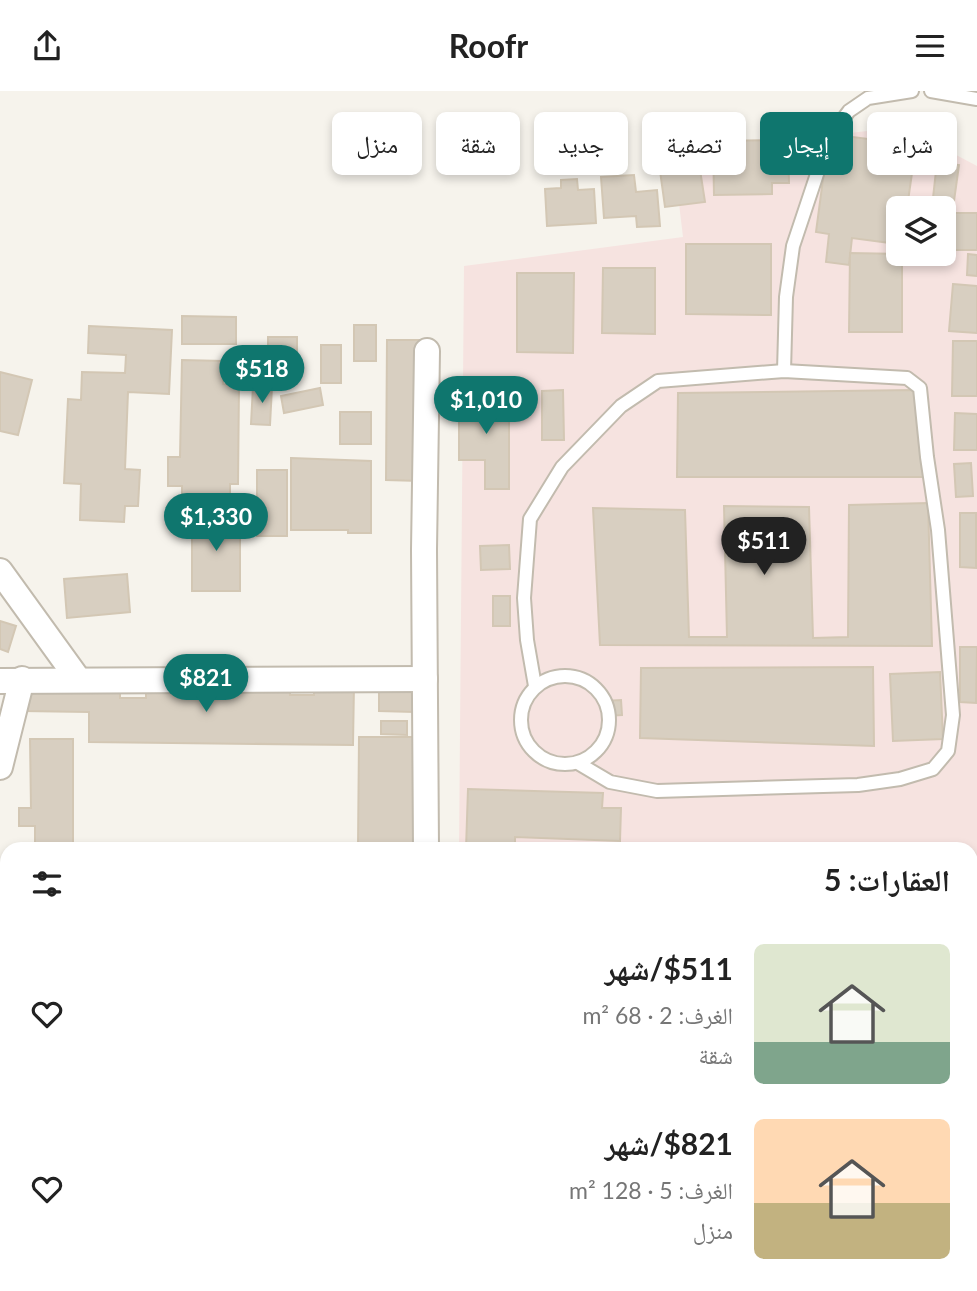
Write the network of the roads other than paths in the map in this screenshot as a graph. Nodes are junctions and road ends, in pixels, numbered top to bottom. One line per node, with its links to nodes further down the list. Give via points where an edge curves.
1 (912, 91): 5 (lane, via 868,98 849,111 825,150 793,246)
2 (931, 91): 3 (lane)
3 (977, 99)
4 (427, 351): 8 (street)
5 (784, 371): 10 (lane, via 658,381 621,406 562,467 530,519 524,599); 11 (lane, via 907,378 920,388 947,627 953,715 948,751 933,769 900,779 783,789 657,791 610,782)
6 (0, 571): 7 (street)
7 (78, 679): 8 (street); 9 (street)
8 (425, 679): 13 (street)
9 (11, 680): 12 (street)
10 (535, 686): 11 (lane, via 521,711 524,739 549,762); 11 (lane, via 559,675 586,680 608,705 611,723 605,743)
11 (578, 764)
12 (0, 767)
13 (426, 842)

